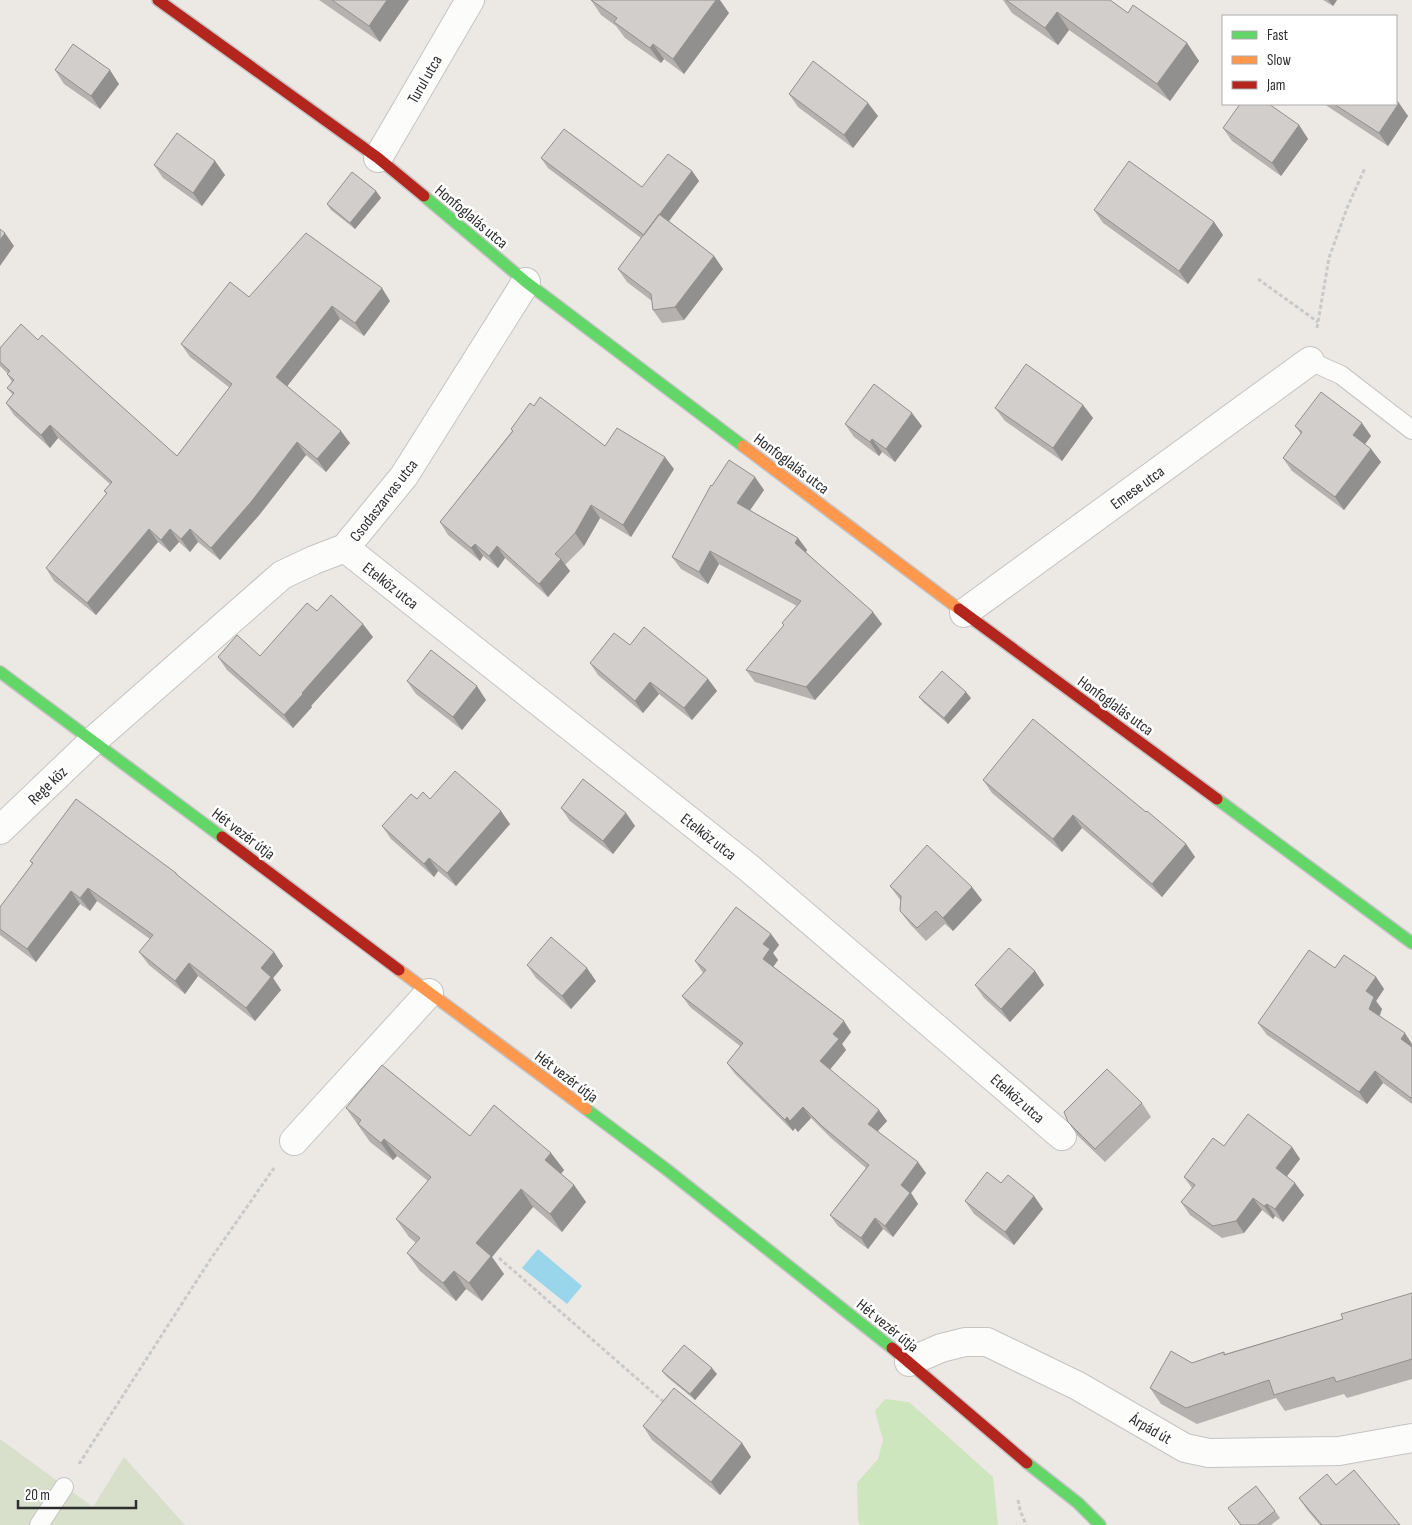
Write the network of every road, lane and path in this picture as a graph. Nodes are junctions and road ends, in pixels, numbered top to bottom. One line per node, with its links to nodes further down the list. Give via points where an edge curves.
1 (158, 0): 3 (street, Honfoglalás utca)
2 (470, 0): 3 (street, Turul utca)
3 (378, 158): 6 (street, Honfoglalás utca)
4 (1365, 168): 7 (path, via 1329,258)
5 (1258, 279): 7 (path)
6 (526, 282): 10 (street, Csodaszarvas utca, via 404,476); 11 (street, Honfoglalás utca)
7 (1318, 322): 8 (path)
8 (1310, 361): 9 (lane, via 1341,375); 11 (street, Emese utca)
9 (1412, 430)
10 (345, 548): 13 (street, Csodaszarvas utca, via 282,575); 17 (street, Etelköz utca, via 749,868)
11 (964, 613): 15 (street, Honfoglalás utca)
12 (0, 672): 13 (street, Hét vezér útja)
13 (94, 740): 14 (street, Rege köz); 16 (street, Hét vezér útja)
14 (0, 830)
15 (1412, 943)
16 (429, 993): 18 (street); 20 (street, Hét vezér útja, via 666,1169)
17 (1062, 1136)
18 (294, 1141): 23 (path, via 210,1260)
19 (499, 1258): 21 (path)
20 (909, 1362): 22 (street, Árpád út, via 941,1348 965,1342 987,1342 1078,1386 1185,1448 1209,1453 1339,1451); 25 (street, Hét vezér útja)
21 (671, 1409)
22 (1412, 1438)
23 (64, 1487): 24 (lane)
24 (39, 1525)
25 (1100, 1525)

